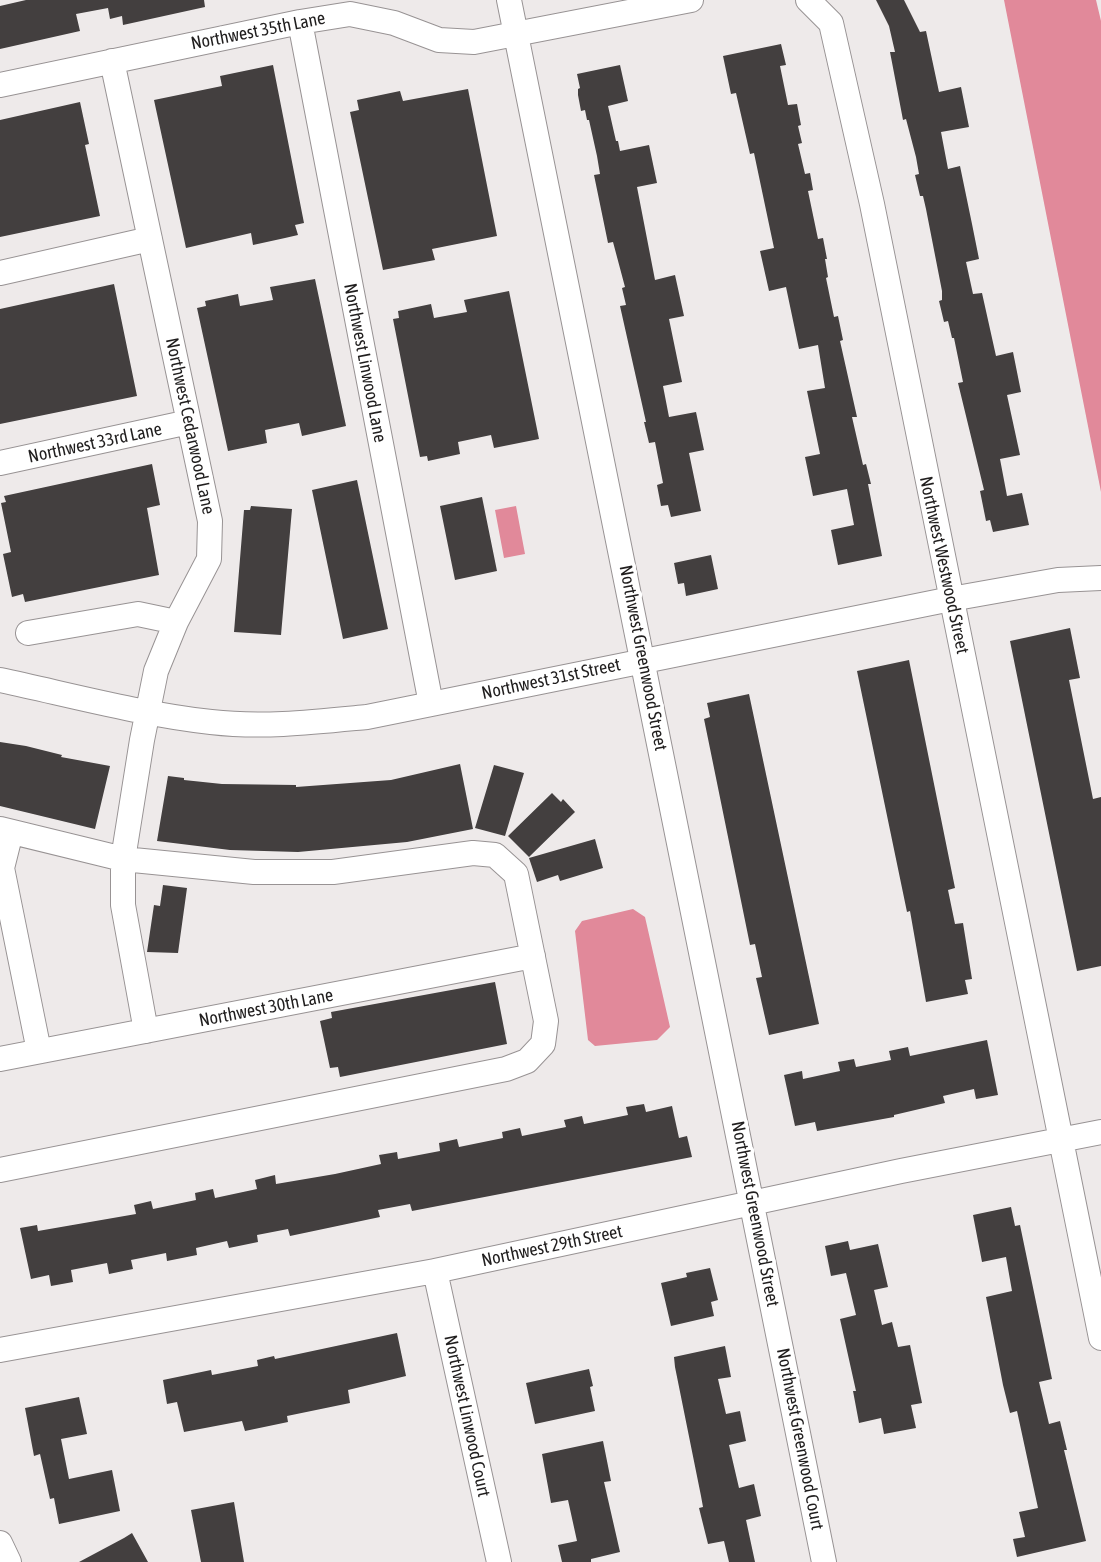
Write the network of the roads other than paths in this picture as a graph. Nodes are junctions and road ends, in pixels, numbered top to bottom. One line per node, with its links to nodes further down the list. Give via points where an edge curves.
1 (509, 0): 5 (street, Northwest Greenwood Street)
2 (691, 0): 5 (street)
3 (808, 0): 13 (street, Northwest Westwood Street, via 831,23)
4 (300, 22): 5 (street, Northwest 35th Lane, via 350,14 394,23 439,40 474,42); 6 (street, Northwest 35th Lane); 18 (street, Northwest Linwood Lane)
5 (516, 35): 16 (street, Northwest Greenwood Street)
6 (112, 61): 7 (street, Northwest 35th Lane); 8 (street, Northwest Cedarwood Lane)
7 (0, 85)
8 (150, 239): 9 (street); 10 (street, Northwest Cedarwood Lane)
9 (0, 273)
10 (189, 422): 11 (street, Northwest 33rd Lane); 14 (street, Northwest Cedarwood Lane, via 211,521 209,559)
11 (0, 463)
12 (1101, 578): 13 (street, Northwest 31st Street, via 1058,580)
13 (951, 599): 16 (street, Northwest 31st Street); 27 (street, Northwest Westwood Street)
14 (176, 622): 15 (street, via 138,614); 19 (street, Northwest Cedarwood Lane, via 156,671)
15 (28, 633)
16 (643, 660): 18 (street, Northwest 31st Street); 29 (street, Northwest Greenwood Street)
17 (0, 680): 19 (street, Northwest 31st Street)
18 (431, 704): 19 (street, Northwest 31st Street, via 367,717 283,725 213,723)
19 (148, 712): 21 (street, Northwest Cedarwood Lane)
20 (6, 830): 21 (street); 24 (street, via 2,868)
21 (123, 859): 22 (street, via 254,872 333,872 472,853 495,855 516,874); 23 (street, Northwest Cedarwood Lane, via 123,905)
22 (533, 956): 23 (street, Northwest 30th Lane); 28 (street, via 546,1021 543,1044 527,1061 506,1069)
23 (146, 1031): 24 (street, Northwest 30th Lane)
24 (39, 1051): 25 (street, Northwest 30th Lane)
25 (0, 1059)
26 (1101, 1132): 27 (street, Northwest 29th Street)
27 (1061, 1140): 29 (street, Northwest 29th Street); 32 (street, Northwest Westwood Street)
28 (0, 1170)
29 (754, 1204): 30 (street, Northwest 29th Street); 31 (street, Northwest Greenwood Street)
30 (435, 1271): 33 (street, Northwest 29th Street); 36 (street, Northwest Linwood Court)
31 (776, 1316): 37 (street, Northwest Greenwood Court)
32 (1101, 1338)
33 (0, 1350)
34 (0, 1543): 35 (street)
35 (9, 1562)
36 (499, 1562)
37 (824, 1562)

